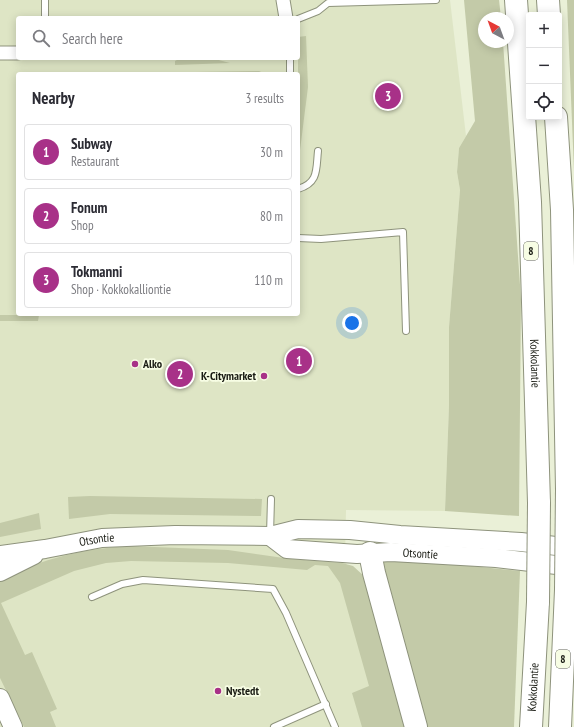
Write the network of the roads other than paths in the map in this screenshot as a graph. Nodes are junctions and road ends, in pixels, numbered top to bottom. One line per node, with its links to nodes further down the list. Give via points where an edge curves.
1 (45, 0): 7 (lane)
2 (283, 0): 8 (street)
3 (436, 0): 9 (lane, via 328,2 318,11)
4 (516, 0): 34 (highway, Kokkolantie / 8, bridge, via 530,202 539,503 538,602)
5 (548, 0): 6 (highway)
6 (549, 12)
7 (45, 16)
8 (286, 16)
9 (300, 18)
10 (16, 53): 11 (street)
11 (0, 54)
12 (290, 60): 13 (lane)
13 (290, 72)
14 (556, 120): 35 (highway, 8, bridge, via 562,210 567,489)
15 (318, 151): 16 (lane, via 315,179)
16 (300, 188)
17 (300, 238): 18 (lane, via 321,239 403,232)
18 (406, 331)
19 (271, 499): 20 (lane)
20 (270, 536): 21 (main road, Otsontie, via 298,529 350,530); 21 (main road, Otsontie, via 287,548 358,554); 23 (main road, Otsontie, via 175,535 102,538)
21 (370, 542): 22 (main road, Otsontie); 25 (main road, Otsontie, via 391,552); 33 (highway, via 374,573)
22 (574, 548)
23 (45, 549): 24 (main road, Otsontie); 26 (main road, Otsontie)
24 (0, 555)
25 (574, 566)
26 (0, 572)
27 (92, 597): 29 (lane, via 122,584 143,580 273,589)
28 (0, 698): 30 (main road)
29 (326, 704): 31 (lane); 32 (lane)
30 (13, 727)
31 (274, 727)
32 (335, 727)
33 (416, 727)
34 (531, 727)
35 (560, 727)

